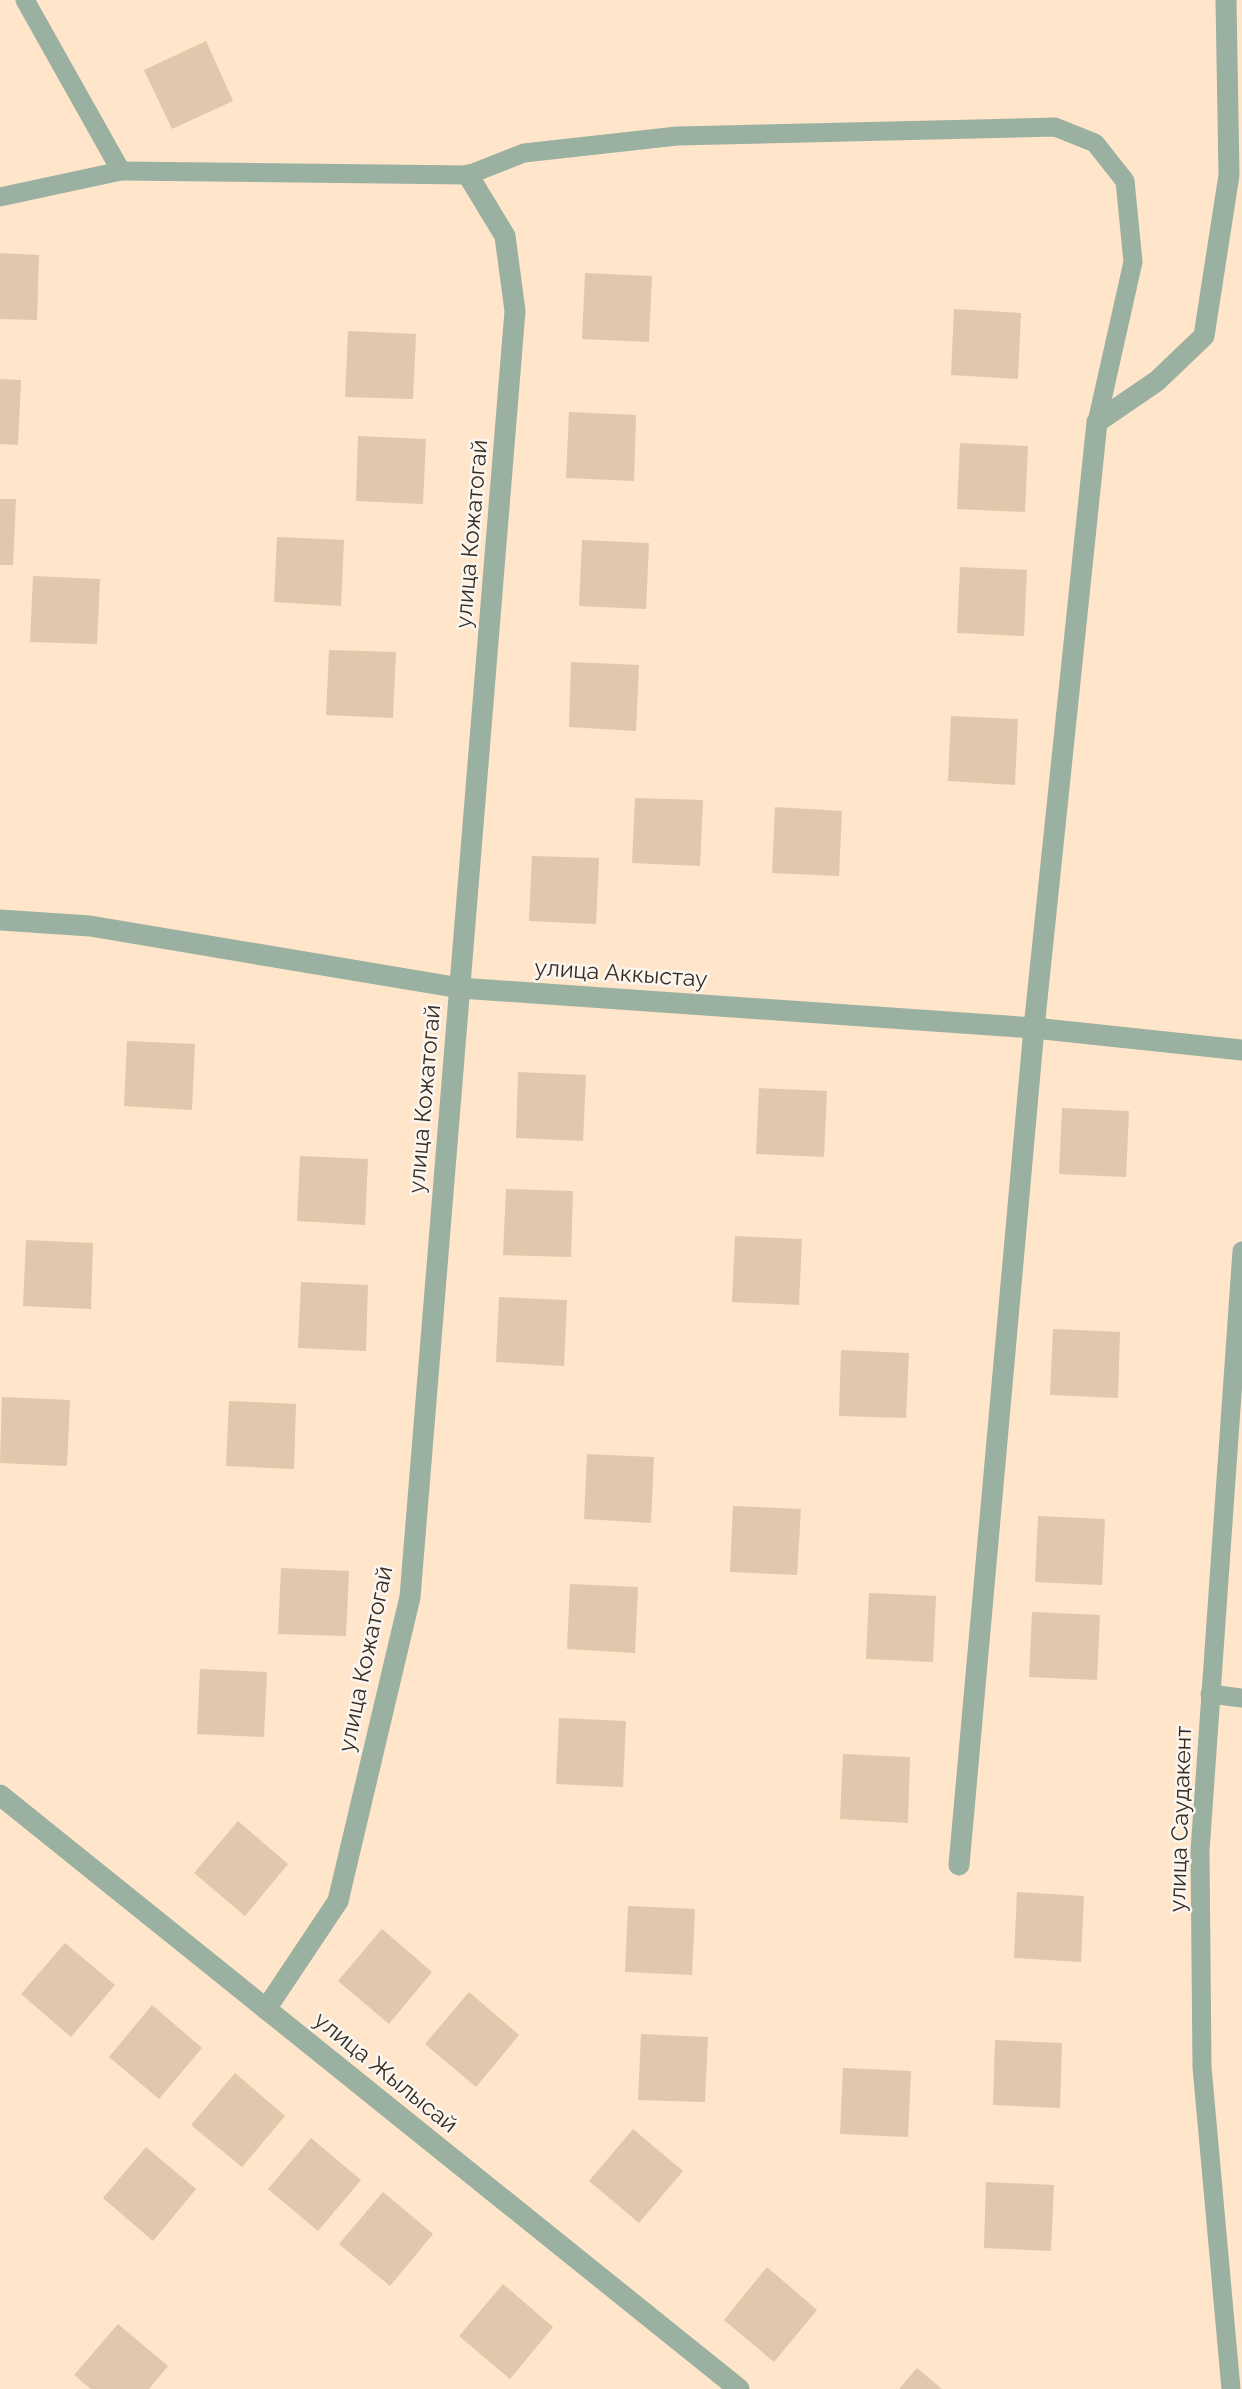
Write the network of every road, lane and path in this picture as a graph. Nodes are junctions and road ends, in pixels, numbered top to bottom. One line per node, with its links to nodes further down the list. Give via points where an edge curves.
1 (25, 0): 3 (lane)
2 (1226, 0): 6 (street, via 1229,175 1204,336 1157,381)
3 (121, 171): 4 (lane); 5 (lane)
4 (468, 175): 6 (lane, via 524,153 677,136 1055,127 1095,143 1125,181 1133,262); 8 (street, улица Кожатогай, via 505,236 515,311)
5 (0, 197)
6 (1097, 422): 9 (street)
7 (0, 920): 8 (street, улица Аккыстау, via 90,926)
8 (460, 988): 9 (street, улица Аккыстау); 16 (street, улица Кожатогай, via 410,1597 338,1901)
9 (1034, 1028): 10 (street, улица Аккыстау); 15 (street)
10 (1242, 1051)
11 (1242, 1251): 12 (lane, улица Саудакент)
12 (1210, 1694): 13 (lane); 18 (lane, улица Саудакент, via 1200,1851 1202,2067)
13 (1242, 1698)
14 (0, 1795): 16 (street, улица Жылысай)
15 (959, 1865)
16 (266, 2009): 17 (street, улица Жылысай)
17 (739, 2389)
18 (1231, 2389)

